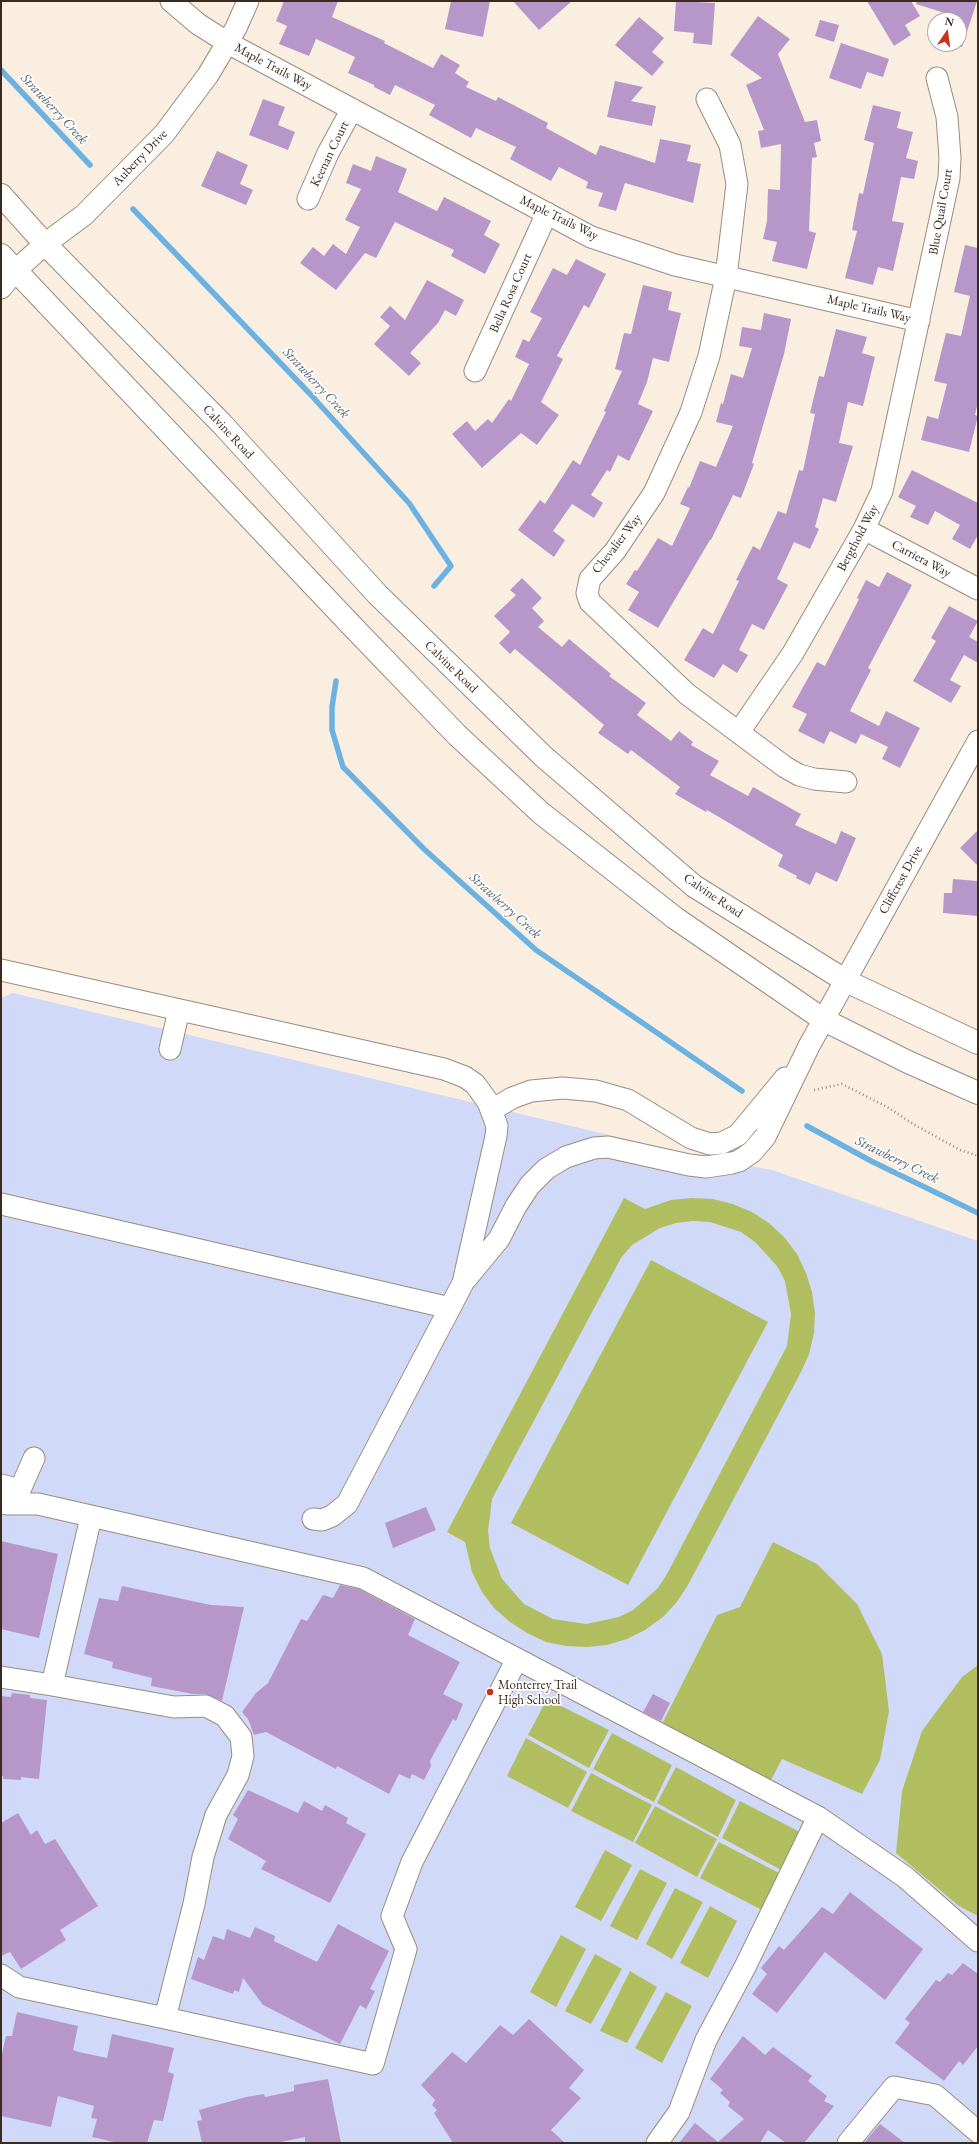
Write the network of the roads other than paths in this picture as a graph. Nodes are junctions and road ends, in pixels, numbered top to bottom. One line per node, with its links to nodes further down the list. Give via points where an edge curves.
1 (171, 1): 3 (street, Maple Trails Way, via 198,24)
2 (248, 1): 3 (street, Auberry Drive)
3 (228, 43): 6 (street, Maple Trails Way); 10 (street, Auberry Drive, via 179,115 145,154 84,215)
4 (938, 78): 15 (street, Blue Quail Court, via 948,131 949,178)
5 (707, 99): 13 (street, Chevalier Way, via 730,145 737,184)
6 (352, 109): 8 (street, Keenan Court, via 328,153); 9 (street, Maple Trails Way)
7 (1, 195): 10 (main road, Calvine Road)
8 (308, 200)
9 (547, 214): 13 (street, Maple Trails Way, via 591,237 675,265); 16 (street, Bella Rosa Court)
10 (45, 244): 12 (street, Auberry Drive); 23 (main road, Calvine Road, via 222,424 377,594 544,757 694,886)
11 (1, 255): 12 (main road)
12 (16, 271): 14 (street, Auberry Drive); 25 (main road, via 435,712 541,813 675,918)
13 (726, 276): 15 (street, Maple Trails Way); 19 (street, Chevalier Way, via 709,356 692,412 641,514 590,579 587,593 590,602 687,694)
14 (1, 288)
15 (919, 321): 17 (street, Bergthold Way, via 882,491)
16 (475, 372)
17 (864, 529): 18 (street, Carriera Way); 19 (street, Bergthold Way, via 793,653)
18 (978, 590)
19 (740, 732): 21 (street, Chevalier Way, via 784,767 799,775)
20 (978, 741): 23 (street, Cliffcrest Drive)
21 (846, 782)
22 (1, 970): 24 (street)
23 (846, 981): 25 (street, Cliffcrest Drive); 26 (main road, Calvine Road)
24 (179, 1010): 27 (street); 30 (street, via 449,1071 475,1084)
25 (824, 1020): 28 (street, Cliffcrest Drive); 29 (main road)
26 (978, 1043)
27 (170, 1049)
28 (806, 1051): 30 (street, via 738,1135 722,1143 701,1143 628,1100 596,1090 563,1088 532,1091 512,1098); 32 (street, via 765,1137 752,1152 739,1161 724,1166 688,1165 608,1147 594,1148 566,1157 546,1169 530,1185 500,1238)
29 (978, 1093)
30 (492, 1110): 32 (street, via 497,1126 494,1149)
31 (1, 1204): 33 (street)
32 (463, 1283): 33 (street)
33 (450, 1308): 37 (street, via 347,1504 332,1516)
34 (34, 1458): 35 (street)
35 (10, 1494): 36 (street)
36 (91, 1517): 38 (street, via 363,1578); 40 (street)
37 (313, 1520)
38 (517, 1659): 41 (street); 44 (street, via 412,1862 392,1916 406,1948 374,2064)
39 (1, 1678): 40 (street)
40 (52, 1685): 44 (street, via 174,1707 206,1706 225,1716 241,1737 243,1756 238,1775 216,1815 203,1857 194,1904)
41 (818, 1817): 42 (street, via 905,1877); 46 (street, via 745,1968 706,2040 679,2112)
42 (978, 1941)
43 (1, 1975): 44 (street, via 19,1987)
44 (165, 2018)
45 (978, 2132): 47 (street, via 935,2095 894,2087)
46 (657, 2143)
47 (848, 2143)

